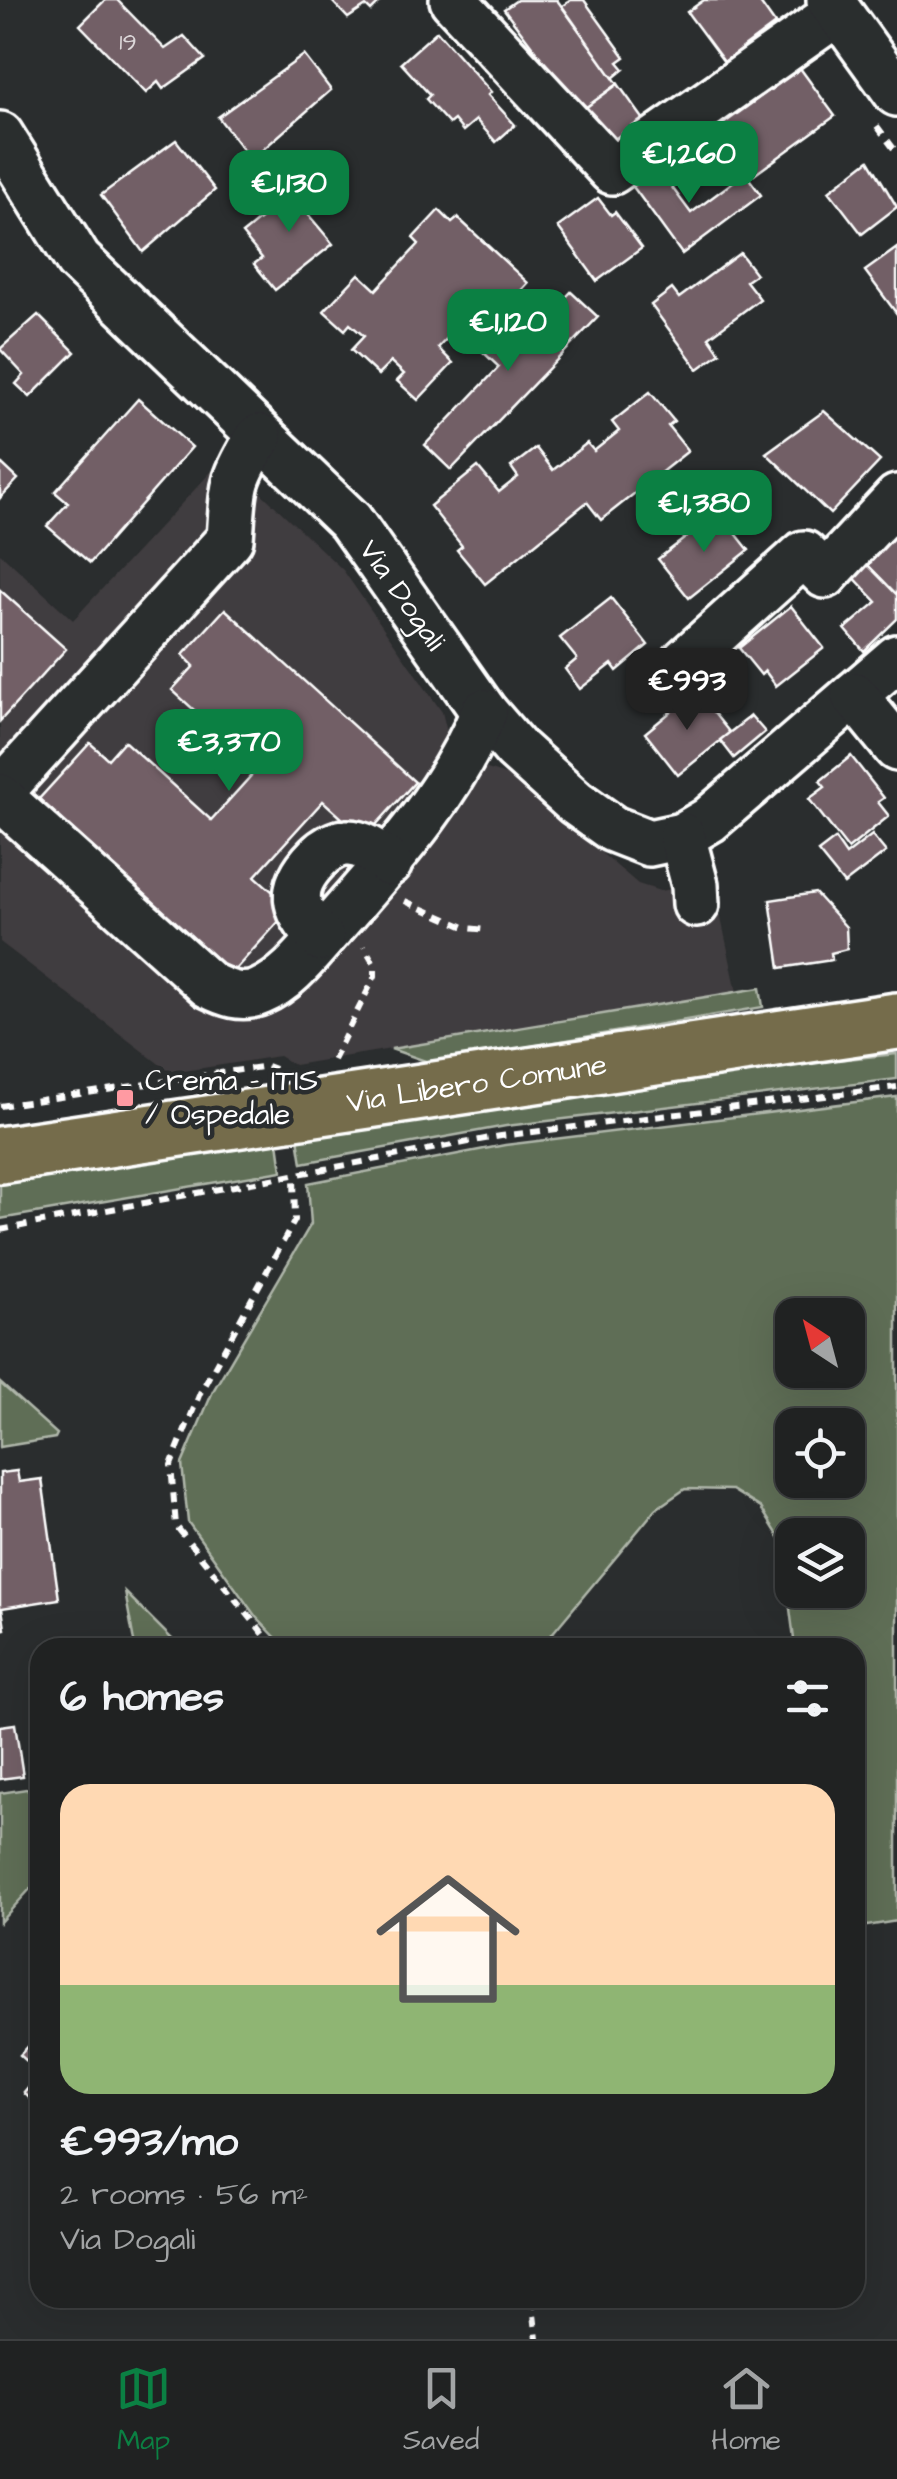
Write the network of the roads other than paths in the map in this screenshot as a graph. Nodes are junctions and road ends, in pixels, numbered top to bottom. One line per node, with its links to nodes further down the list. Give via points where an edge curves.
1 (453, 0): 2 (street, via 612,171)
2 (834, 6): 3 (street)
3 (897, 93)
4 (0, 136): 5 (street, Via Dogali, via 78,260)
5 (259, 437): 10 (street, Via Dogali, via 350,521); 12 (street, via 231,492 230,540)
6 (897, 498): 8 (street, via 825,575 804,554)
7 (897, 658): 9 (street)
8 (685, 661)
9 (854, 695): 11 (street); 13 (street)
10 (484, 712): 12 (street, via 393,880 330,928 282,980 256,994 229,995 209,985); 13 (street, Via Dogali, via 575,802 613,828 649,844)
11 (897, 748)
12 (0, 794)
13 (682, 836): 14 (street)
14 (696, 904)
15 (897, 1021): 16 (main road, Via Libero Comune)
16 (0, 1155)

